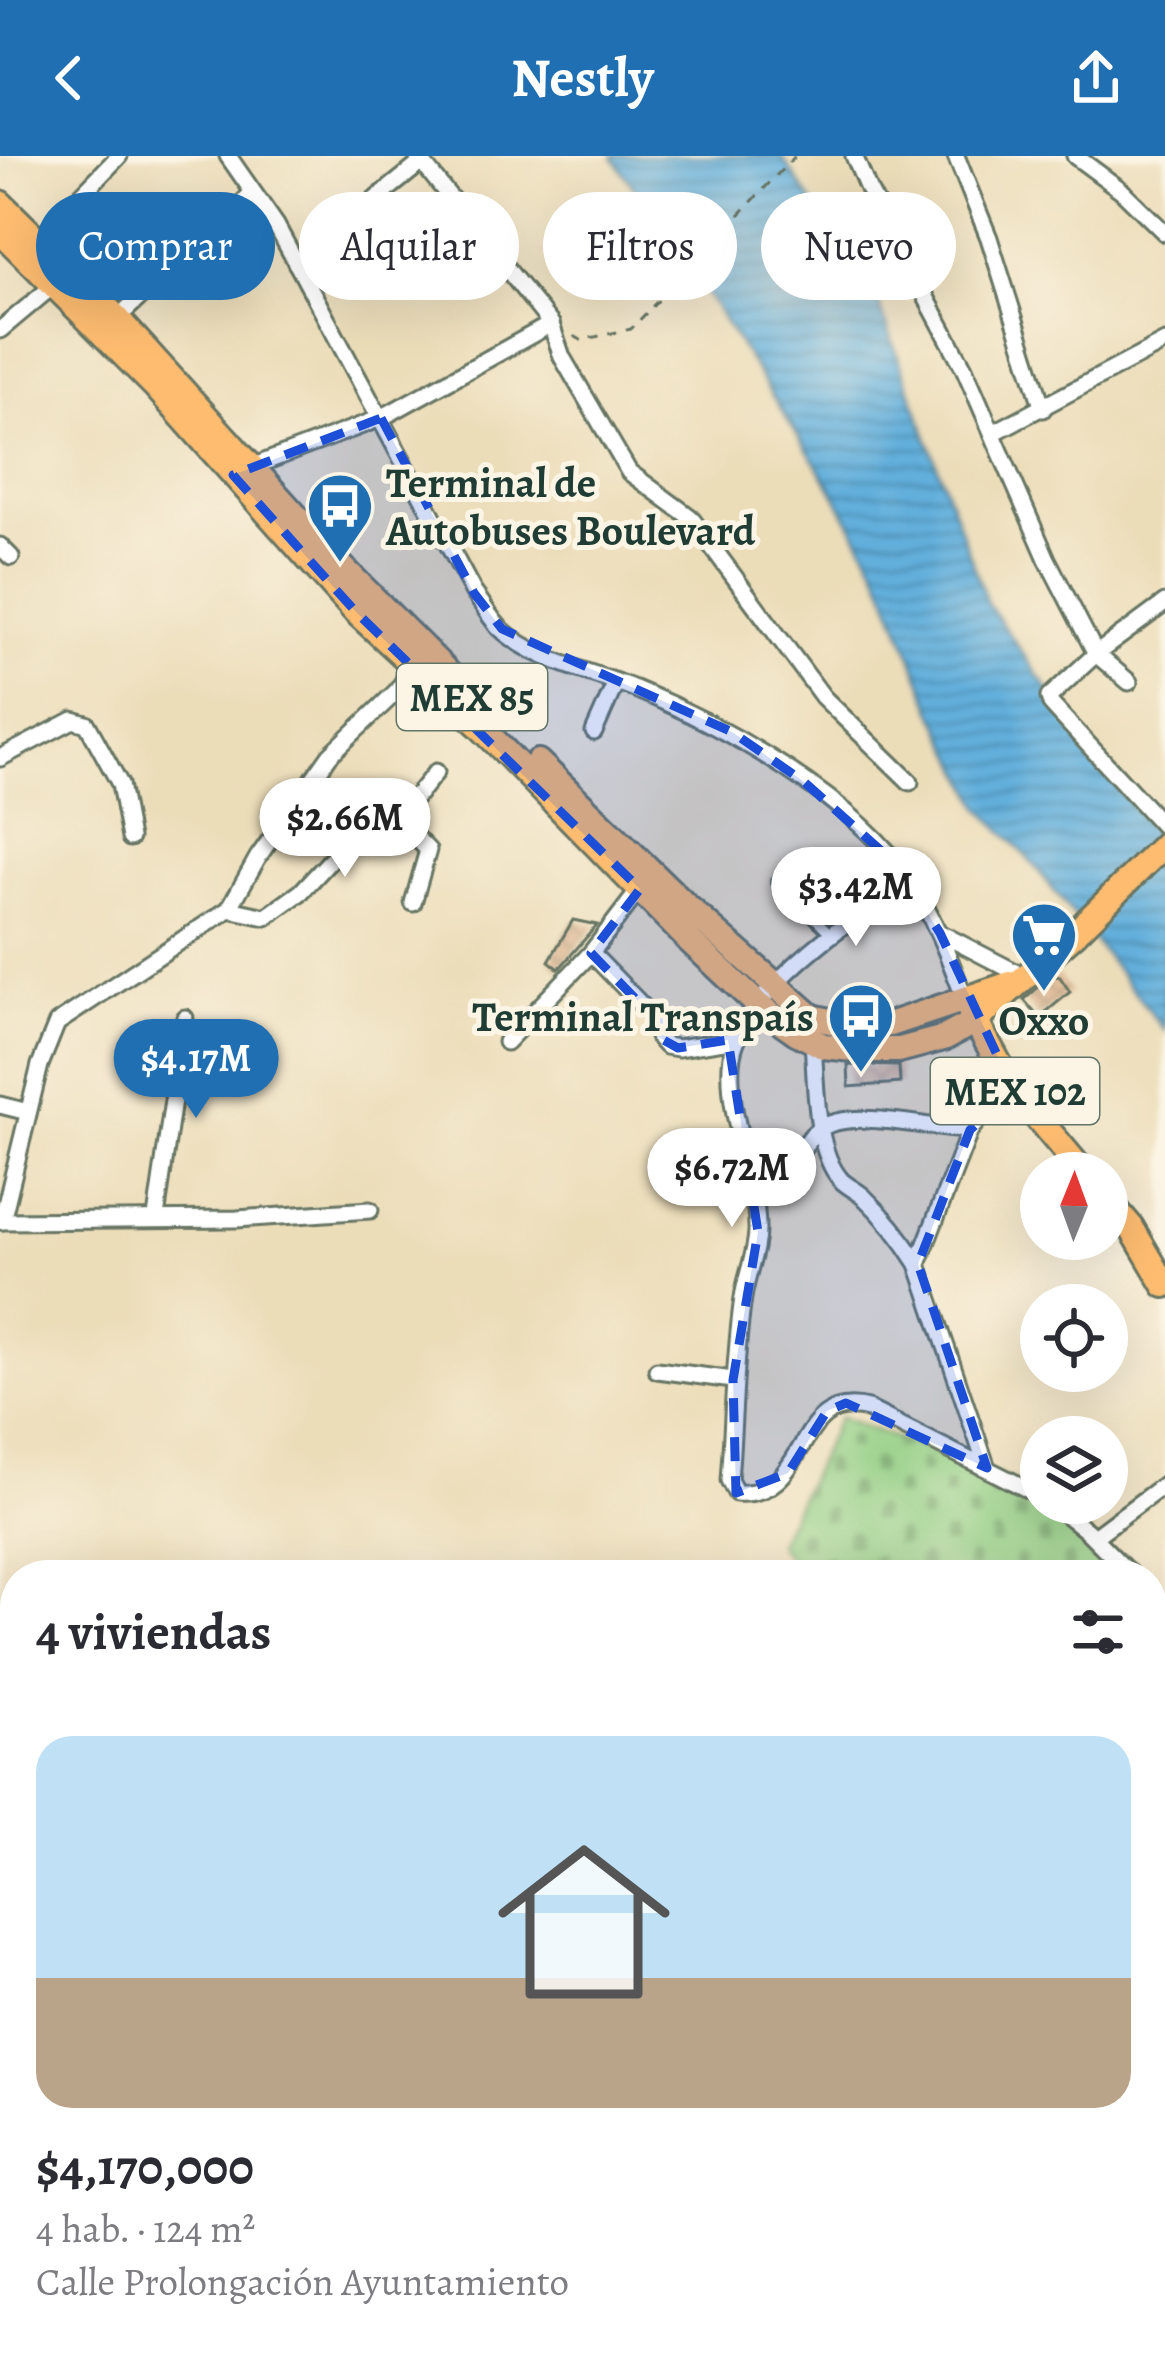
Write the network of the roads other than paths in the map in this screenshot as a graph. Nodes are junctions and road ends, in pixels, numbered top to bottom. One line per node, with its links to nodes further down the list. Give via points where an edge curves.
1 (119, 156): 12 (street)
2 (228, 156): 7 (street)
3 (854, 156): 24 (street)
4 (956, 156): 22 (street)
5 (1075, 156): 11 (street)
6 (420, 159): 14 (street); 18 (street)
7 (253, 192)
8 (0, 203): 12 (main road, MEX 85)
9 (275, 228): 14 (street)
10 (0, 231): 12 (main road, MEX 85)
11 (1165, 233)
12 (30, 248): 13 (main road, MEX 85); 19 (main road, MEX 85)
13 (36, 257)
14 (296, 263): 23 (street)
15 (36, 300): 20 (street)
16 (75, 300): 19 (main road, MEX 85)
17 (137, 300): 19 (street)
18 (551, 324): 23 (street); 35 (street, via 629,472 690,518 824,697)
19 (110, 325): 25 (main road, MEX 85)
20 (0, 330)
21 (1165, 342): 22 (street)
22 (1043, 409): 24 (street)
23 (381, 418): 25 (street); 29 (street, via 502,629 547,657)
24 (993, 433): 27 (street)
25 (242, 470): 28 (main road, MEX 85, via 356,612); 31 (main road, MEX 85)
26 (1165, 603): 27 (street)
27 (1096, 654): 30 (street); 37 (street, via 1049,697)
28 (414, 666): 31 (main road, MEX 85); 44 (street, via 330,755)
29 (616, 682): 32 (street); 40 (street, via 732,732 862,828)
30 (1129, 682)
31 (486, 721): 42 (main road, MEX 85); 49 (main road, MEX 85)
32 (594, 731)
33 (0, 758): 38 (street, via 80,720 120,784)
34 (436, 772): 36 (street, via 414,799)
35 (910, 782)
36 (389, 810): 43 (street, via 428,850); 44 (street, via 366,822 266,917)
37 (1165, 828)
38 (130, 838)
39 (1165, 844): 48 (main road, MEX 85)
40 (909, 878): 45 (street); 46 (street)
41 (776, 881): 46 (lane)
42 (640, 890): 47 (street); 51 (main road, MEX 85)
43 (413, 903)
44 (229, 908): 59 (street, via 57,1023)
45 (940, 933): 48 (street); 50 (street)
46 (832, 935): 49 (street)
47 (591, 953): 54 (street, via 654,1018 666,1046); 56 (street)
48 (1023, 978): 50 (main road, MEX 85); 53 (main road, MEX 85)
49 (776, 985): 50 (main road, MEX 85, via 812,1017 852,1026 890,1024); 51 (street)
50 (964, 997): 53 (main road, MEX 102)
51 (758, 1005): 54 (street); 55 (main road, MEX 85)
52 (185, 1018): 65 (street)
53 (974, 1022): 55 (main road, MEX 85, via 899,1050); 57 (main road, MEX 102)
54 (737, 1039): 63 (street, via 730,1064)
55 (813, 1041): 60 (street)
56 (506, 1042)
57 (1013, 1090): 61 (street); 62 (main road, MEX 102)
58 (0, 1105): 59 (street)
59 (28, 1112): 66 (street)
60 (819, 1128): 61 (street, via 903,1119); 63 (street, via 797,1164); 68 (street, via 841,1179 890,1223)
61 (970, 1130): 68 (street)
62 (1066, 1152)
63 (754, 1199): 71 (street, via 758,1232)
64 (370, 1210): 65 (street)
65 (156, 1217): 66 (street)
66 (1, 1221)
67 (1128, 1224): 69 (main road)
68 (918, 1264): 72 (street)
69 (1165, 1285)
70 (657, 1370): 71 (street)
71 (733, 1380): 72 (street, via 729,1480 736,1493 772,1486 788,1473 826,1411 845,1403)
72 (988, 1468): 74 (street)
73 (1165, 1484): 76 (street)
74 (1020, 1485)
75 (1078, 1524): 76 (street)
76 (1094, 1537): 77 (street)
77 (1116, 1560)

